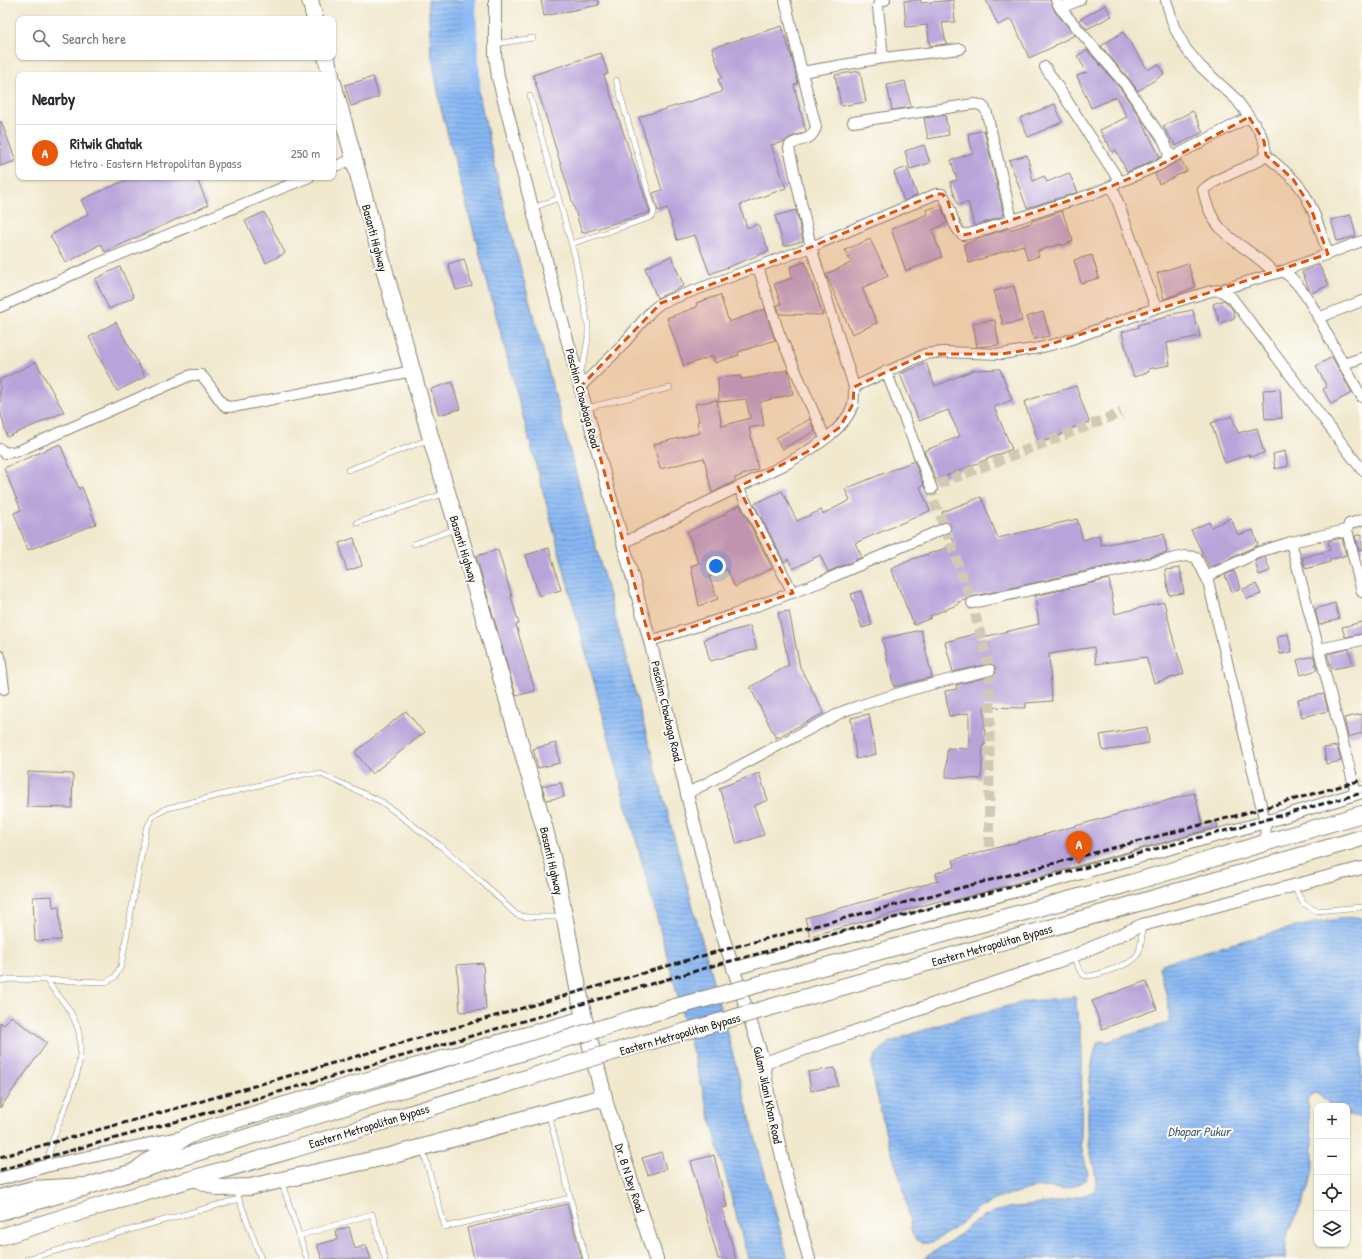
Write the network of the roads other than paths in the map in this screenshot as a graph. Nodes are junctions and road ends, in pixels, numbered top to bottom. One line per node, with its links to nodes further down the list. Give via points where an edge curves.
1 (310, 0): 8 (main road)
2 (495, 0): 10 (street, Paschim Chowbaga Road)
3 (785, 0): 16 (street)
4 (885, 0): 12 (street, via 879,2 878,7)
5 (1080, 0): 7 (street)
6 (1166, 0): 20 (street, via 1174,27 1186,49 1200,66 1236,99)
7 (1058, 4): 24 (street, via 1125,84 1146,114 1164,141 1169,153)
8 (315, 16)
9 (533, 38): 10 (lane)
10 (494, 44): 29 (street, Paschim Chowbaga Road, via 498,77)
11 (960, 49): 12 (street)
12 (883, 58): 16 (street)
13 (327, 60): 15 (main road)
14 (1045, 67): 27 (street)
15 (330, 72)
16 (802, 72): 33 (street, via 816,127 810,138 793,143 789,148)
17 (616, 80): 32 (lane, via 654,212 653,216)
18 (336, 94): 23 (main road, Basanti Highway)
19 (530, 96): 28 (lane)
20 (1249, 117): 22 (street, via 1264,141); 24 (street)
21 (853, 122): 30 (street, via 974,104 982,105 987,114)
22 (1266, 155): 34 (street, via 1300,187 1316,218); 36 (street, via 1257,162 1210,183 1203,190 1210,211 1221,229)
23 (354, 159): 25 (street); 44 (main road, Basanti Highway)
24 (1167, 160): 27 (street)
25 (336, 166)
26 (302, 180): 39 (street, via 94,265)
27 (1116, 184): 30 (street); 40 (street)
28 (559, 198): 29 (lane); 32 (lane)
29 (532, 208): 46 (street, Paschim Chowbaga Road)
30 (1012, 220): 33 (street, via 963,235 958,231 947,199 942,194 936,194)
31 (1362, 241): 34 (street)
32 (571, 244): 46 (lane, via 588,325 588,338)
33 (811, 247): 35 (street); 47 (street)
34 (1328, 254): 36 (street)
35 (758, 267): 46 (street, via 661,303 619,349); 51 (street, via 780,333)
36 (1278, 272): 37 (street); 41 (street, via 1292,277)
37 (1220, 290): 40 (street); 55 (street, via 1232,298)
38 (1362, 301): 41 (street)
39 (0, 307)
40 (1156, 308): 45 (street, via 1066,341 1039,348 1002,354 925,354)
41 (1318, 318): 43 (street)
42 (1362, 358): 43 (street)
43 (1343, 364): 49 (street)
44 (412, 371): 52 (main road, Basanti Highway); 53 (street, via 226,407 201,374 191,375 18,451 5,453)
45 (886, 371): 47 (street); 57 (street)
46 (579, 380): 50 (street, Paschim Chowbaga Road)
47 (854, 386): 51 (street, via 853,404 846,418 840,427)
48 (670, 388): 50 (lane)
49 (1362, 397)
50 (586, 408): 65 (street, Paschim Chowbaga Road)
51 (825, 438): 56 (street, via 786,464)
52 (431, 439): 54 (lane); 58 (main road, Basanti Highway)
53 (0, 449)
54 (348, 470)
55 (1362, 470)
56 (738, 487): 65 (street); 70 (street)
57 (932, 489)
58 (447, 493): 60 (lane); 61 (main road, Basanti Highway)
59 (1362, 520): 63 (street, via 1349,524)
60 (356, 523)
61 (458, 528): 66 (lane); 87 (main road, Basanti Highway, via 546,830)
62 (945, 528): 70 (street)
63 (1347, 530): 64 (street); 67 (street)
64 (1291, 542): 68 (street, via 1258,552); 74 (street)
65 (623, 543): 72 (street, Paschim Chowbaga Road)
66 (414, 544)
67 (1359, 570): 69 (street)
68 (1206, 577): 71 (street, via 1196,558 1185,556); 81 (street)
69 (1362, 592)
70 (793, 593): 72 (street, via 733,615)
71 (972, 603)
72 (650, 640): 79 (street, Paschim Chowbaga Road)
73 (1362, 640): 74 (street)
74 (1319, 649): 78 (street)
75 (0, 656): 77 (street)
76 (990, 670): 79 (street, via 868,702 844,711)
77 (4, 689)
78 (1359, 793): 81 (street)
79 (686, 794): 90 (street, Gulam Jilani Khan Road, via 717,918)
80 (1362, 814): 83 (main road)
81 (1265, 822): 83 (street); 90 (street)
82 (1362, 838): 102 (main road, Eastern Metropolitan Bypass, bridge, via 592,1058)
83 (1266, 842): 100 (main road, bridge, via 1131,883 631,1020)
84 (1362, 868): 85 (street)
85 (1294, 886): 86 (lane, via 1303,903 1316,911); 88 (street)
86 (1362, 907)
87 (564, 917): 91 (lane, via 518,915 443,848 382,802 321,774 304,774 168,808 153,816 146,830 121,966 115,977 106,982); 93 (main road, Basanti Highway)
88 (1142, 926): 89 (street); 89 (lane, via 1138,954 1134,960 1126,964 1087,976 1083,975)
89 (1073, 956): 94 (street)
90 (734, 969): 94 (street, Gulam Jilani Khan Road)
91 (46, 980): 92 (lane); 99 (lane, via 70,1013 77,1026 80,1043 73,1088 54,1136)
92 (0, 981)
93 (584, 1018): 95 (main road, Basanti Highway); 97 (main road, via 382,1076)
94 (764, 1064): 117 (street, Gulam Jilani Khan Road, via 769,1101)
95 (604, 1097): 96 (main road); 116 (main road, Dr. B N Dey Road)
96 (548, 1112): 98 (main road); 106 (lane)
97 (184, 1137): 99 (street); 100 (main road)
98 (423, 1147): 103 (main road); 106 (lane, via 445,1227)
99 (46, 1166): 101 (street)
100 (134, 1172): 104 (main road)
101 (0, 1178)
102 (195, 1178): 105 (main road); 110 (main road, Eastern Metropolitan Bypass)
103 (281, 1180): 105 (main road, via 250,1187); 109 (lane)
104 (85, 1187): 107 (highway, via 32,1190); 108 (main road)
105 (237, 1193): 111 (lane); 112 (lane)
106 (570, 1198): 115 (lane)
107 (0, 1199)
108 (0, 1212)
109 (299, 1236): 113 (lane); 114 (lane, via 372,1214)
110 (0, 1237)
111 (27, 1259)
112 (261, 1259)
113 (307, 1259)
114 (385, 1259)
115 (586, 1259)
116 (656, 1259)
117 (809, 1259)

